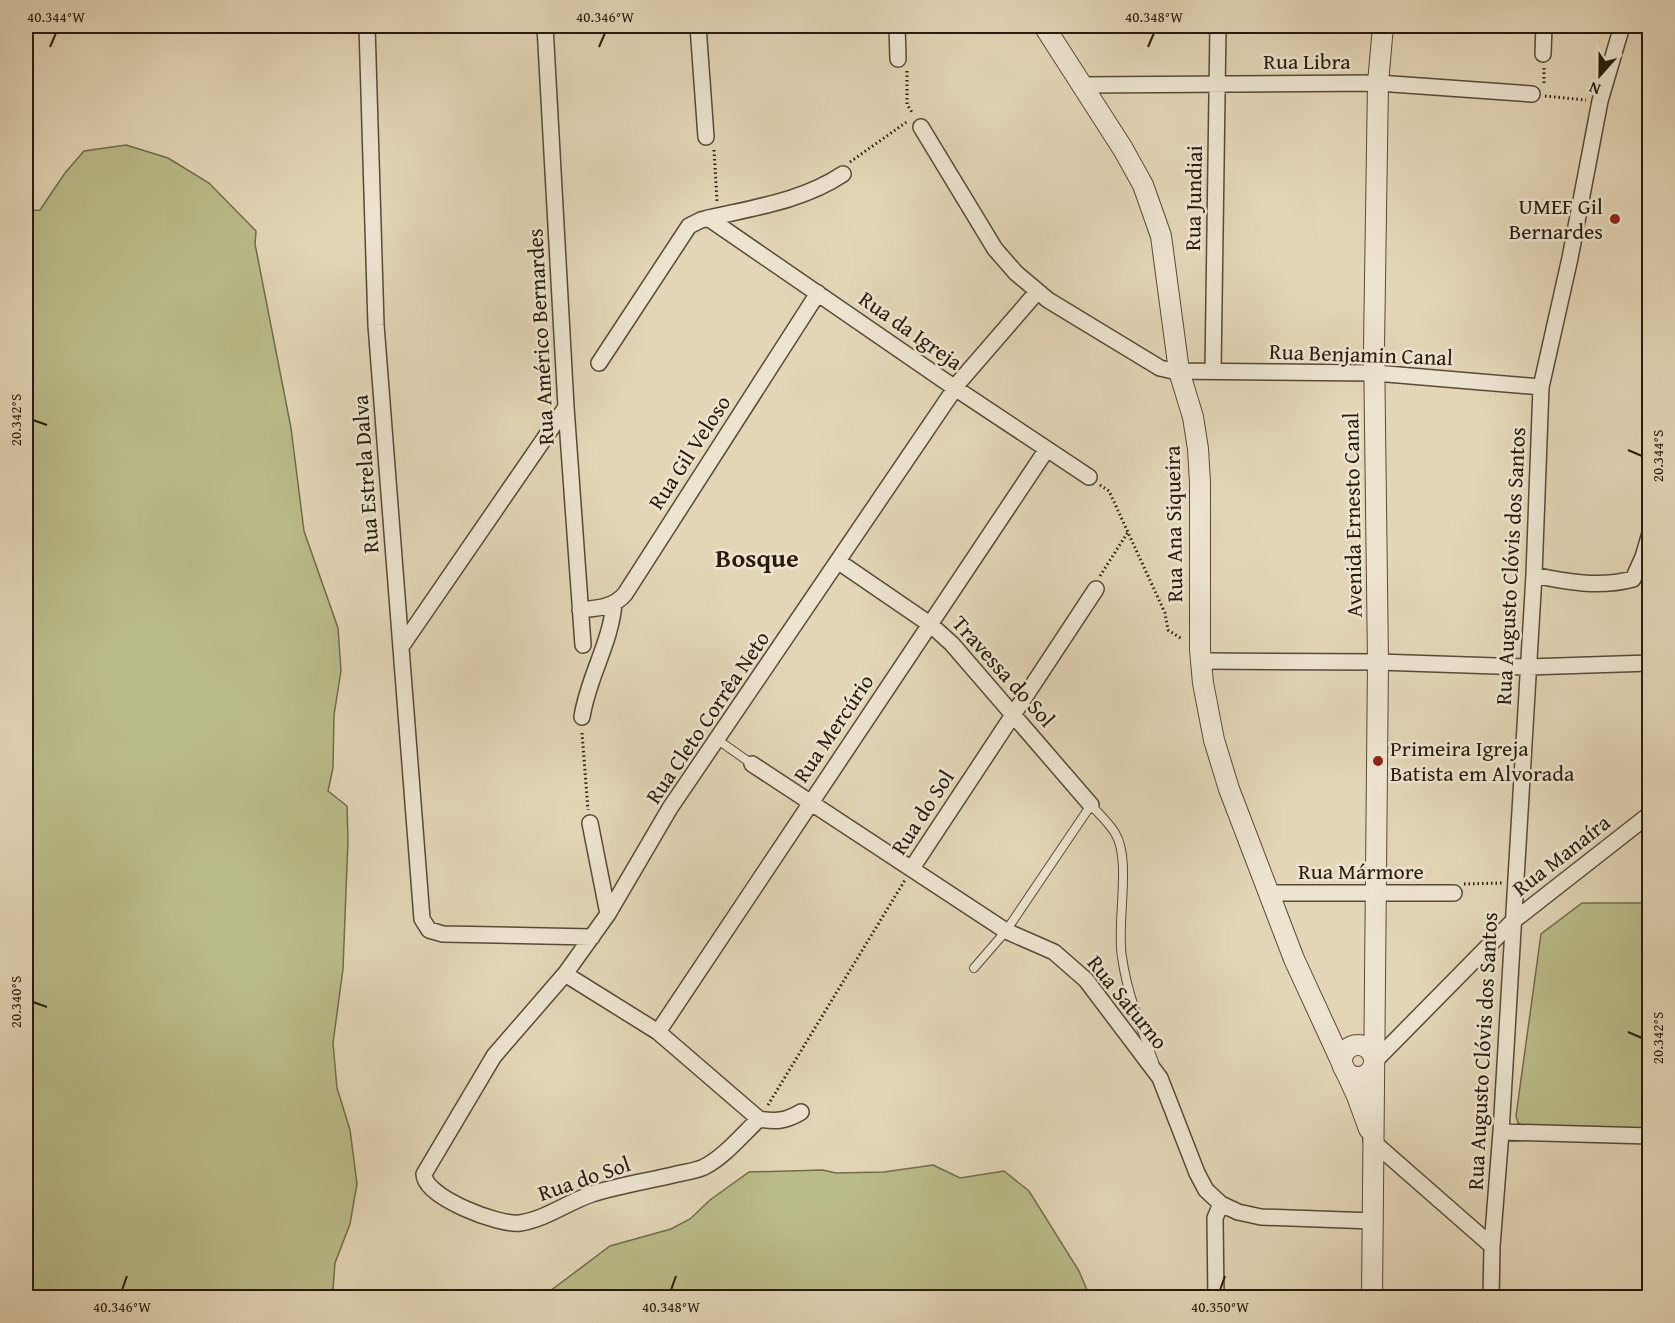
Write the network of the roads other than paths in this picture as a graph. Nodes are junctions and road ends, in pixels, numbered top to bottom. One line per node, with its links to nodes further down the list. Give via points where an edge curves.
1 (367, 26): 39 (street, Rua Estrela Dalva, via 376,325)
2 (545, 26): 28 (street, Rua Américo Bernardes)
3 (698, 26): 17 (street)
4 (897, 26): 11 (street)
5 (1218, 26): 12 (street, Rua Jundiai)
6 (1383, 26): 13 (street, Avenida Ernesto Canal)
7 (1544, 26): 10 (street)
8 (1622, 26): 26 (street, Rua Augusto Clóvis dos Santos, via 1600,101)
9 (1051, 31): 14 (street, Rua Ana Siqueira)
10 (1543, 54)
11 (902, 65)
12 (1216, 83): 13 (street, Rua Libra); 14 (street, Rua Libra); 24 (street, Rua Jundiai)
13 (1378, 83): 15 (street, Rua Libra); 25 (street, Avenida Ernesto Canal)
14 (1081, 85): 23 (street, Rua Ana Siqueira, via 1143,185 1161,236)
15 (1538, 95)
16 (917, 122): 20 (street, Rua Benjamin Canal, via 995,249)
17 (706, 137)
18 (843, 174): 19 (street, via 794,198)
19 (708, 218): 21 (street, Rua da Igreja); 22 (street, via 685,230)
20 (1037, 292): 23 (street, Rua Benjamin Canal, via 1153,365); 27 (street, Rua Cleto Corrêa Neto)
21 (818, 293): 27 (street, Rua da Igreja); 35 (street, Rua Gil Veloso, via 629,588)
22 (599, 363)
23 (1179, 371): 24 (street, Rua Benjamin Canal); 40 (street, Rua Ana Siqueira, via 1193,417 1199,466)
24 (1213, 372): 25 (street, Rua Benjamin Canal)
25 (1375, 373): 26 (street, Rua Benjamin Canal); 41 (street, Avenida Ernesto Canal)
26 (1541, 387): 33 (street, Rua Augusto Clóvis dos Santos)
27 (955, 388): 29 (street, Rua da Igreja); 32 (street, Rua Cleto Corrêa Neto)
28 (566, 407): 36 (street, Rua Américo Bernardes); 39 (street)
29 (1047, 449): 30 (street, Rua da Igreja); 37 (street, Rua Mercúrio)
30 (1089, 477)
31 (1650, 533): 33 (street, via 1633,579 1617,584 1579,583)
32 (839, 561): 37 (street, Travessa do Sol); 46 (street, Rua Cleto Corrêa Neto)
33 (1534, 575): 43 (street, Rua Augusto Clóvis dos Santos)
34 (1096, 589): 44 (street, Rua do Sol)
35 (614, 603): 36 (street); 45 (street, via 608,638)
36 (580, 610): 38 (street, Rua Américo Bernardes)
37 (931, 625): 44 (street, Travessa do Sol); 48 (street, Rua Mercúrio)
38 (583, 645)
39 (401, 647): 59 (street, Rua Estrela Dalva, via 422,919 429,930 443,934)
40 (1201, 661): 41 (street); 54 (street, Rua Ana Siqueira, via 1216,749)
41 (1378, 662): 43 (street); 55 (street, Avenida Ernesto Canal)
42 (1650, 663): 43 (street)
43 (1528, 667): 57 (street, Rua Augusto Clóvis dos Santos)
44 (1014, 714): 49 (street, Travessa do Sol); 52 (street, Rua do Sol)
45 (582, 717)
46 (718, 740): 47 (lane, Rua Saturno); 56 (street, Rua Cleto Corrêa Neto, via 670,808)
47 (752, 764): 48 (street, Rua Saturno)
48 (810, 802): 52 (street, Rua Saturno); 63 (street, Rua Mercúrio)
49 (1091, 805): 58 (lane); 68 (lane, Travessa do Sol, via 1122,849 1121,956)
50 (1650, 814): 57 (street, Rua Manaíra)
51 (590, 823): 56 (street)
52 (912, 868): 58 (street, Rua Saturno)
53 (1460, 888): 55 (street, Rua Mármore)
54 (1269, 893): 55 (street, Rua Mármore); 64 (street, Rua Ana Siqueira)
55 (1376, 893): 62 (street, Avenida Ernesto Canal)
56 (608, 914): 59 (street, Rua Cleto Corrêa Neto)
57 (1512, 922): 66 (street, Rua Manaíra); 71 (street, Rua Augusto Clóvis dos Santos)
58 (1006, 931): 60 (lane); 68 (street, Rua Saturno, via 1054,952 1086,980)
59 (591, 937): 61 (street, Rua Cleto Corrêa Neto)
60 (974, 968)
61 (565, 974): 63 (street); 74 (street, Rua Cleto Corrêa Neto, via 494,1056)
62 (1375, 1005): 65 (street, Avenida Ernesto Canal, via 1363,1041); 66 (street, Avenida Ernesto Canal)
63 (658, 1032): 70 (street)
64 (1327, 1034): 65 (street, via 1335,1043); 67 (street, Rua Ana Siqueira)
65 (1354, 1046): 66 (street, via 1370,1050); 67 (street, via 1344,1054)
66 (1374, 1062): 67 (street, via 1363,1077 1350,1075); 73 (street, Avenida Ernesto Canal)
67 (1343, 1067): 73 (street, Avenida Ernesto Canal, via 1365,1114)
68 (1160, 1078): 75 (street, Rua Saturno, via 1197,1173 1206,1190)
69 (801, 1112): 70 (street, via 776,1122)
70 (759, 1119): 74 (street, Rua do Sol, via 703,1168 590,1194 520,1223 503,1223 461,1207 429,1188)
71 (1501, 1132): 72 (street); 77 (street, Rua Augusto Clóvis dos Santos)
72 (1650, 1136)
73 (1372, 1141): 76 (street, Avenida Ernesto Canal); 77 (street)
74 (424, 1174)
75 (1221, 1204): 76 (street, Rua Saturno, via 1261,1217); 78 (street, via 1215,1218)
76 (1373, 1221): 79 (street, Avenida Ernesto Canal)
77 (1492, 1246): 80 (street, Rua Augusto Clóvis dos Santos)
78 (1216, 1298)
79 (1372, 1298)
80 (1491, 1298)

